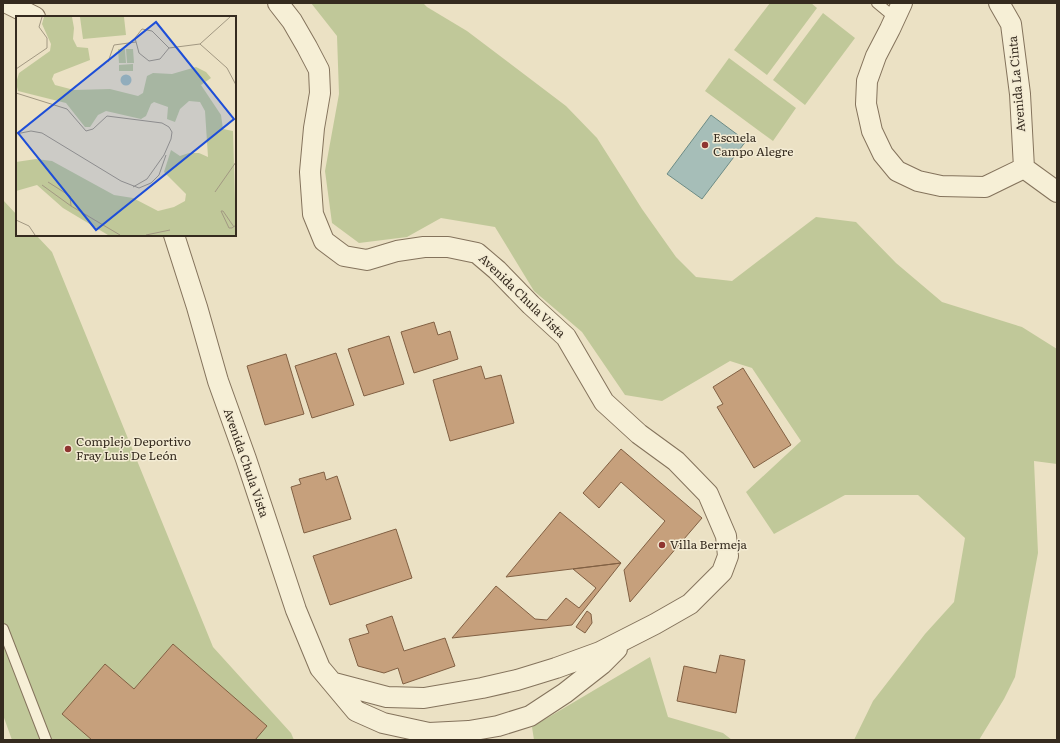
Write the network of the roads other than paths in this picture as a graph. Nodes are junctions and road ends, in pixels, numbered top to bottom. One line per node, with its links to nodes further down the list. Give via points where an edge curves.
1 (7, 3): 6 (street)
2 (278, 3): 11 (street, Avenida Chula Vista, via 292,21 319,70 320,93 310,172 313,214 324,241 344,256 367,260 397,251 424,247 448,247 477,253 566,337 604,402 639,434 676,461 708,494 726,536 728,556 722,572 690,604)
3 (877, 3): 5 (lane)
4 (1000, 3): 7 (street, Avenida La Cinta, via 1011,24 1020,94)
5 (899, 10): 7 (street, via 876,56 867,81 866,104 872,131 883,154 898,171 918,181 941,186 985,187)
6 (33, 16)
7 (1024, 168): 8 (street)
8 (1057, 192)
9 (174, 236): 12 (street, Avenida Chula Vista, via 218,381 296,610 320,668)
10 (3, 629): 13 (lane)
11 (626, 638): 12 (street, Avenida Chula Vista, via 600,652 517,680 432,697 387,697); 12 (street, Avenida Chula Vista, via 602,664 530,716 498,726 469,731 429,733 383,723 356,711)
12 (334, 683)
13 (46, 740)

